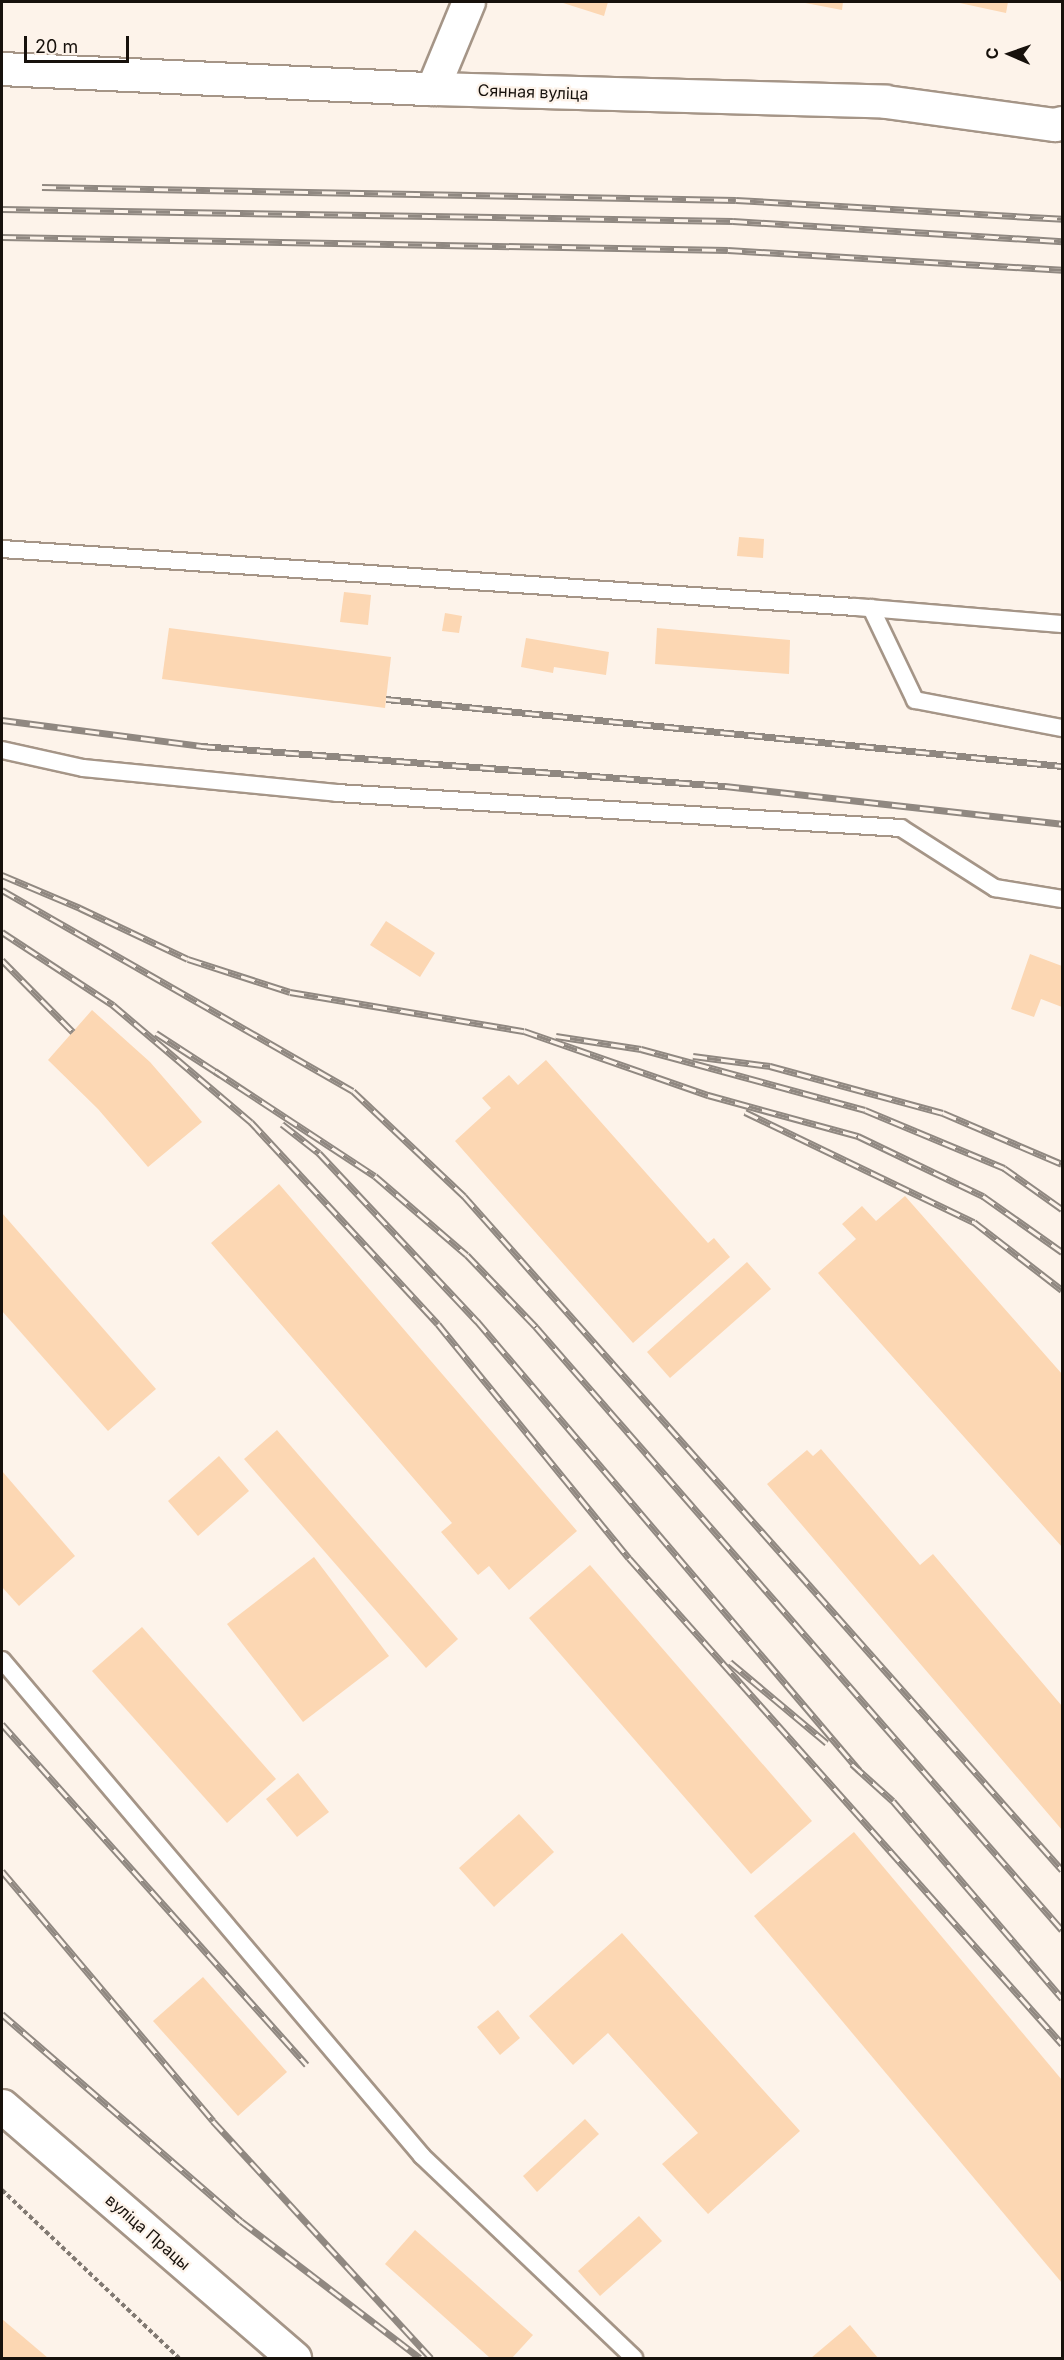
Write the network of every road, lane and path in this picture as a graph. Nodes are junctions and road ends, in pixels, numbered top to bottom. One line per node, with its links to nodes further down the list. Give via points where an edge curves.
1 (470, 2): 3 (street)
2 (2, 69): 3 (street, Сянная вуліца)
3 (433, 89): 4 (street, Сянная вуліца, via 886,102)
4 (1060, 125)
5 (2, 549): 6 (lane)
6 (871, 608): 7 (lane); 8 (lane, via 915,700)
7 (1062, 624)
8 (1062, 728)
9 (2, 750): 10 (lane, via 83,768 337,793 901,828 995,888)
10 (1062, 899)
11 (2, 1660): 16 (lane, via 422,2156)
12 (2, 2106): 15 (main road, вуліца Працы)
13 (2, 2190): 14 (path)
14 (179, 2358)
15 (294, 2358)
16 (634, 2358)

